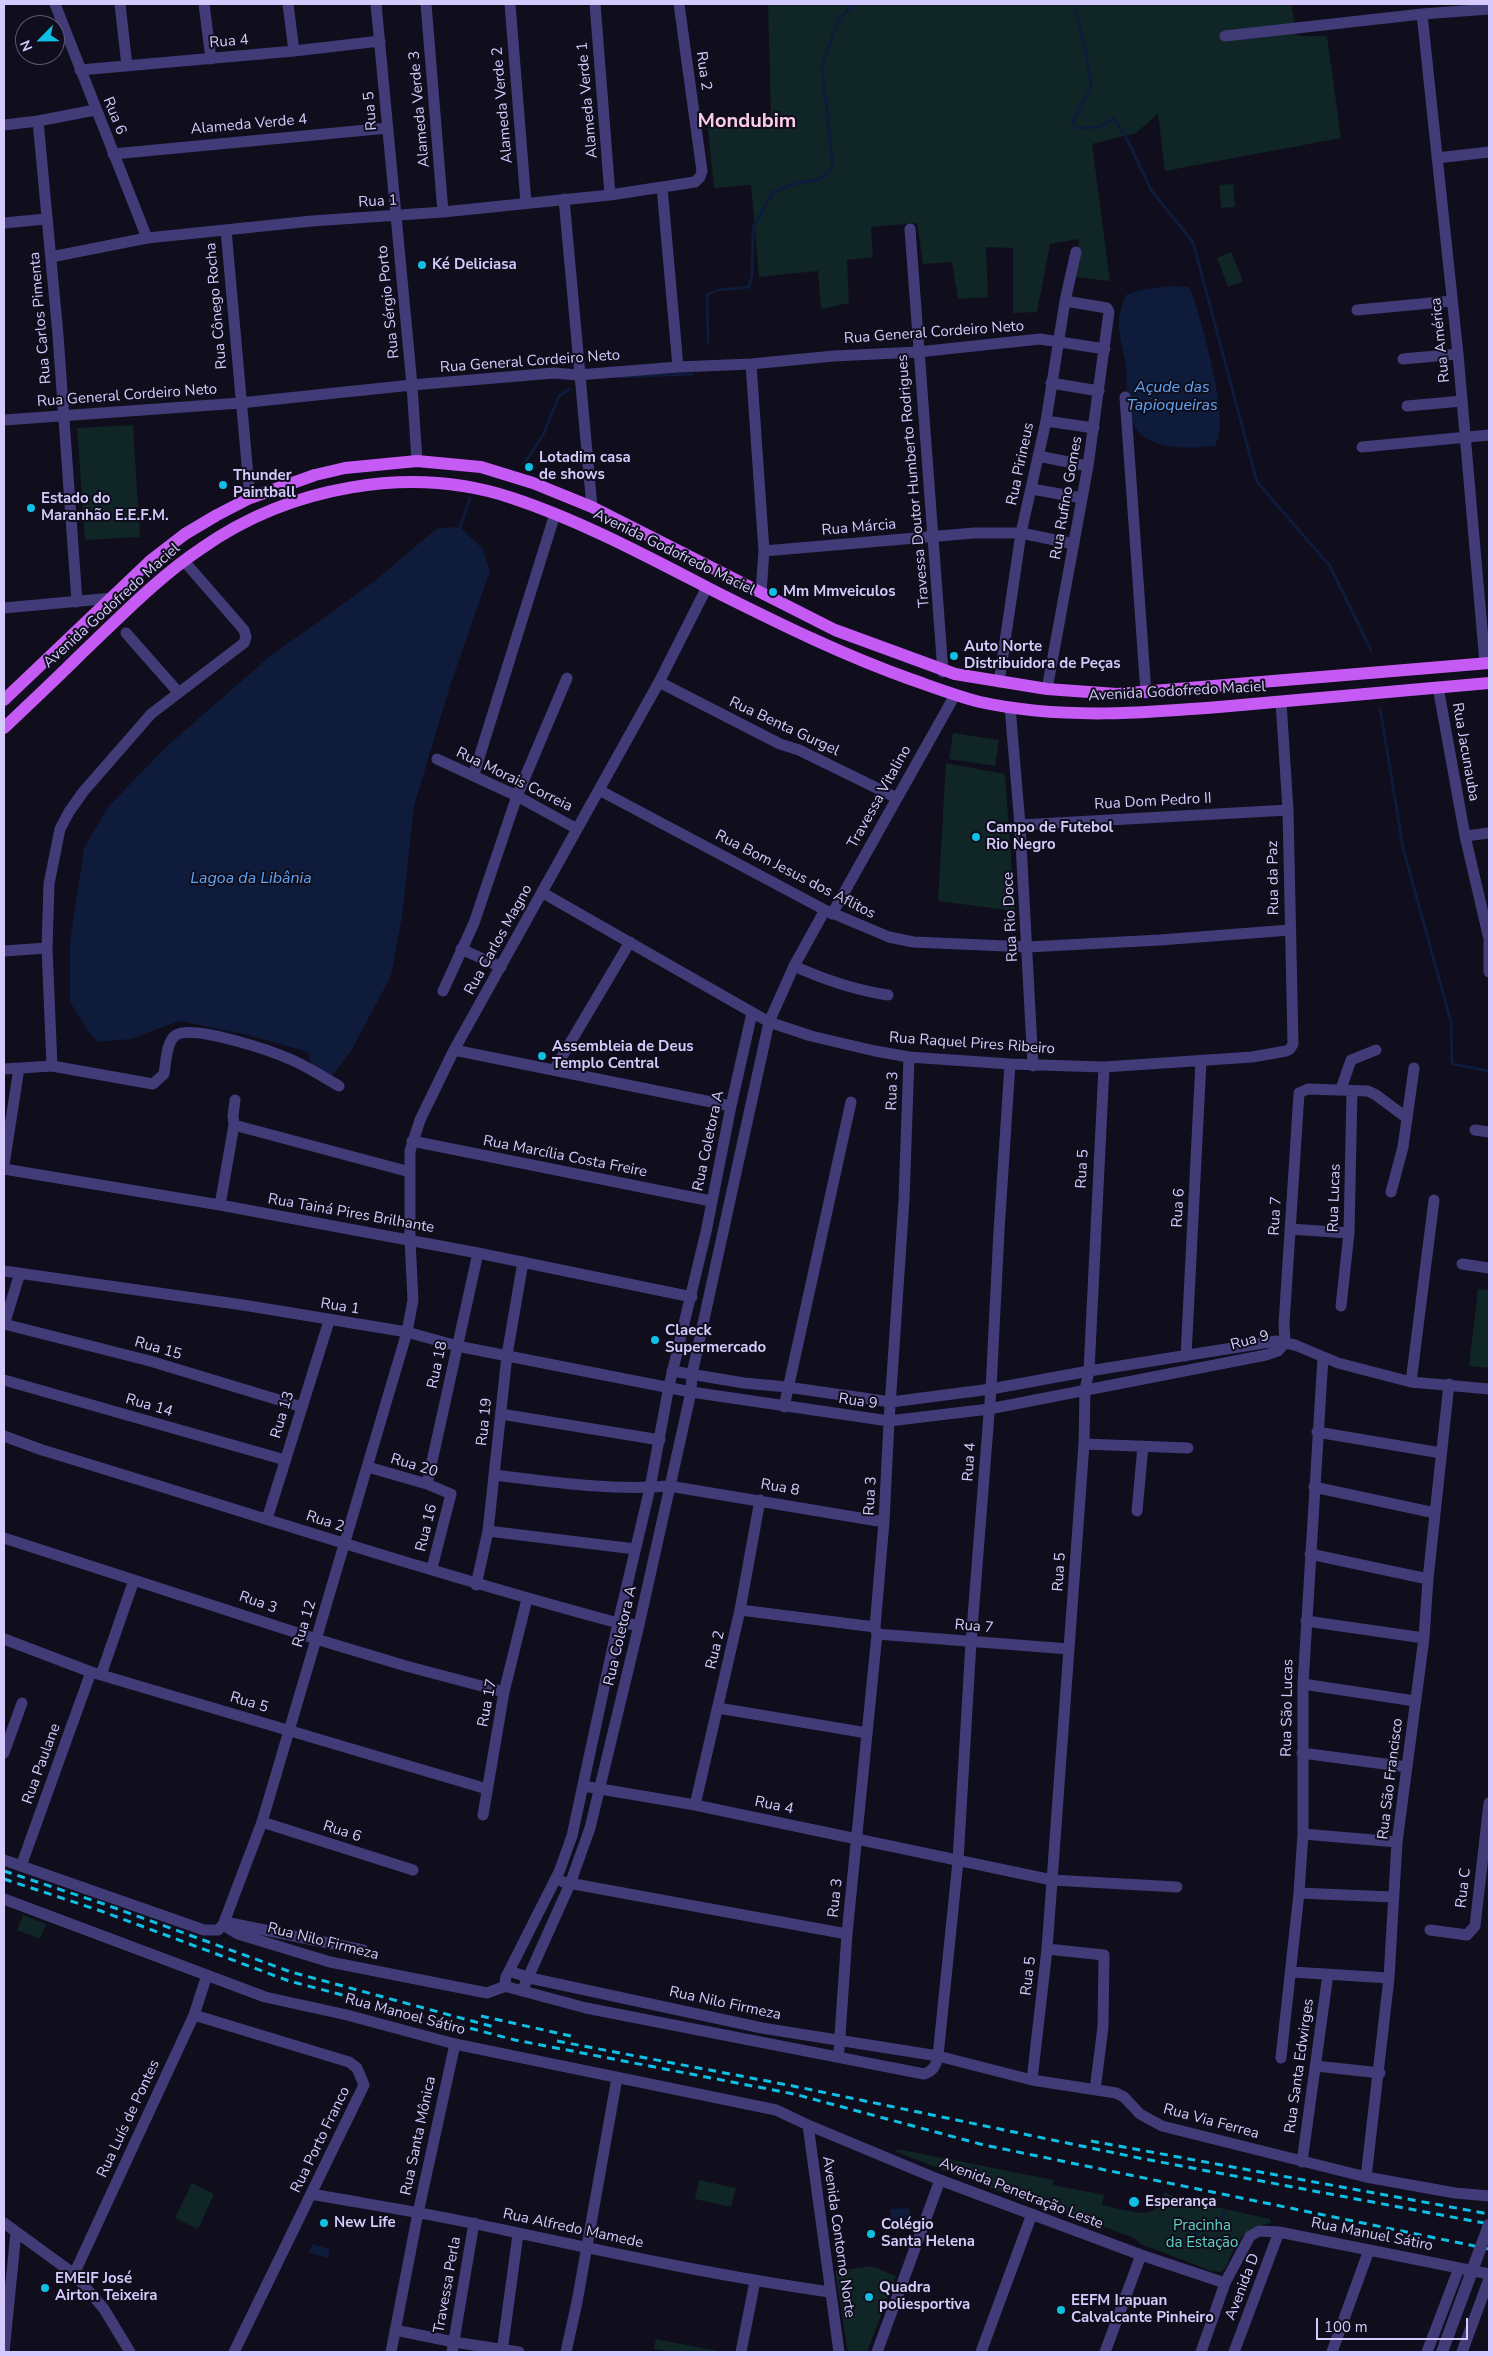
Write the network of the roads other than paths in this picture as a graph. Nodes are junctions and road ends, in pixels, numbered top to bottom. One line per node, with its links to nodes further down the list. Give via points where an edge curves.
1 (55, 4): 17 (street, Rua 6)
2 (120, 4): 16 (street)
3 (204, 4): 15 (street)
4 (288, 4): 14 (street)
5 (376, 4): 13 (street, Rua 5)
6 (426, 4): 30 (street, Alameda Verde 3)
7 (510, 4): 29 (street, Alameda Verde 2)
8 (595, 4): 27 (street, Alameda Verde 1)
9 (679, 4): 25 (street, Rua 2)
10 (1489, 9): 11 (street)
11 (1422, 14): 12 (street); 24 (street, Rua América)
12 (1225, 36)
13 (380, 41): 14 (street, Rua 4); 21 (street, Rua 5)
14 (294, 51): 15 (street, Rua 4)
15 (211, 59): 16 (street, Rua 4)
16 (127, 66): 17 (street, Rua 4)
17 (80, 70): 18 (street, Rua 6)
18 (95, 110): 19 (street); 23 (street, Rua 6)
19 (38, 121): 20 (street); 32 (street, Rua Carlos Pimenta)
20 (4, 125)
21 (388, 128): 23 (street, Alameda Verde 4); 31 (street, Rua 5)
22 (1489, 152): 24 (street)
23 (113, 154): 36 (street, Rua 6)
24 (1437, 158): 40 (street, Rua América)
25 (702, 171): 26 (street, Rua 1, via 695,182)
26 (662, 188): 27 (street, Rua 1); 48 (street)
27 (610, 195): 28 (street, Rua 1)
28 (564, 199): 29 (street, Rua 1); 49 (street)
29 (526, 204): 30 (street, Rua 1)
30 (444, 212): 31 (street, Rua 1)
31 (396, 216): 35 (street, Rua 1); 51 (street, Rua Sérgio Porto)
32 (46, 219): 33 (street); 38 (street, Rua Carlos Pimenta)
33 (4, 223)
34 (910, 229): 44 (street, Travessa Doutor Humberto Rodrigues)
35 (226, 230): 36 (street, Rua 1); 55 (street, Rua Cônego Rocha)
36 (147, 238): 38 (street, Rua 1)
37 (1076, 252): 39 (street, Rua Pirineus)
38 (50, 258): 57 (street, Rua Carlos Pimenta)
39 (1065, 301): 42 (street, Rua Pirineus); 43 (street, Rua Rufino Gomes, via 1107,308)
40 (1452, 301): 41 (street); 45 (street, Rua América)
41 (1357, 310)
42 (1059, 341): 43 (street, Rua General Cordeiro Neto); 44 (street, Rua General Cordeiro Neto, via 1040,339); 50 (street, Rua Pirineus)
43 (1105, 350): 52 (street, Rua Rufino Gomes)
44 (918, 352): 47 (street, Rua General Cordeiro Neto); 73 (street, Travessa Doutor Humberto Rodrigues)
45 (1458, 354): 46 (street); 54 (street, Rua América)
46 (1403, 359)
47 (751, 364): 48 (street, Rua General Cordeiro Neto); 75 (street)
48 (678, 367): 49 (street, Rua General Cordeiro Neto)
49 (578, 375): 51 (street, Rua General Cordeiro Neto, via 554,373); 70 (street)
50 (1051, 383): 52 (street); 59 (street, Rua Pirineus)
51 (412, 385): 55 (street, Rua General Cordeiro Neto); 65 (street)
52 (1098, 391): 60 (street, Rua Rufino Gomes)
53 (1125, 397): 92 (street)
54 (1462, 401): 56 (street); 62 (street, Rua América)
55 (240, 403): 57 (street, Rua General Cordeiro Neto); 68 (street, Rua Cônego Rocha)
56 (1408, 406)
57 (64, 415): 58 (street, Rua General Cordeiro Neto); 80 (street, Rua Carlos Pimenta)
58 (4, 420)
59 (1046, 421): 60 (street); 64 (street, Rua Pirineus)
60 (1094, 428): 66 (street, Rua Rufino Gomes)
61 (1489, 435): 62 (street)
62 (1465, 438): 63 (street); 83 (street, Rua América)
63 (1362, 447)
64 (1038, 456): 66 (street); 67 (street, Rua Pirineus)
65 (417, 461): 68 (main road, Avenida Godofredo Maciel, via 315,474); 70 (main road, Avenida Godofredo Maciel, via 481,467 510,475)
66 (1088, 466): 69 (street, Rua Rufino Gomes)
67 (1032, 489): 69 (street); 72 (street, Rua Pirineus)
68 (250, 498): 79 (main road, Avenida Godofredo Maciel, via 185,534 150,561)
69 (1082, 498): 74 (street, Rua Rufino Gomes)
70 (592, 508): 78 (main road, Avenida Godofredo Maciel)
71 (555, 514): 76 (main road, Avenida Godofredo Maciel, via 475,488 416,482 342,488 308,497 249,522); 77 (main road, Avenida Godofredo Maciel); 99 (street)
72 (1021, 533): 73 (street, Rua Márcia); 74 (street, Rua Márcia); 87 (street, Rua Pirineus)
73 (932, 537): 75 (street, Rua Márcia); 84 (street, Travessa Doutor Humberto Rodrigues)
74 (1074, 544): 90 (street, Rua Rufino Gomes)
75 (764, 551): 78 (street)
76 (184, 561): 91 (street, via 244,630 246,637 244,642); 97 (main road, Avenida Godofredo Maciel)
77 (706, 587): 86 (street, Rua Carlos Magno); 93 (main road, Avenida Godofredo Maciel, via 803,636)
78 (761, 593): 84 (main road, Avenida Godofredo Maciel, via 835,630)
79 (112, 598): 80 (street); 94 (main road, Avenida Godofredo Maciel)
80 (77, 602): 81 (street)
81 (4, 608)
82 (126, 633): 91 (street)
83 (1487, 663): 92 (main road, Avenida Godofredo Maciel)
84 (943, 672): 87 (main road, Avenida Godofredo Maciel)
85 (567, 678): 101 (street)
86 (659, 682): 100 (street, Rua Carlos Magno); 102 (street, Rua Benta Gurgel, via 772,740)
87 (999, 682): 90 (main road, Avenida Godofredo Maciel)
88 (1489, 683): 89 (main road, Avenida Godofredo Maciel)
89 (1438, 687): 95 (main road, Avenida Godofredo Maciel); 107 (street, Rua Jacunauba)
90 (1047, 689): 92 (main road, Avenida Godofredo Maciel)
91 (178, 692): 114 (street, via 151,714 83,792 60,829 49,884)
92 (1146, 693)
93 (955, 695): 96 (main road, Avenida Godofredo Maciel); 102 (street, Travessa Vitalino)
94 (4, 700)
95 (1281, 702): 96 (main road, Avenida Godofredo Maciel, via 1130,714 1085,714); 103 (street, Rua da Paz)
96 (1010, 707): 104 (street, Rua Rio Doce)
97 (4, 728)
98 (437, 760): 99 (street, Rua Morais Correia)
99 (474, 774): 101 (street, Rua Morais Correia)
100 (599, 790): 105 (street, Rua Carlos Magno); 109 (street, Rua Bom Jesus dos Aflitos)
101 (517, 796): 105 (street, Rua Morais Correia); 115 (street, via 474,923)
102 (897, 798): 109 (street, Travessa Vitalino)
103 (1288, 810): 104 (street, Rua Dom Pedro II); 110 (street, Rua da Paz)
104 (1020, 825): 113 (street, Rua Rio Doce)
105 (577, 829): 108 (street, Rua Carlos Magno)
106 (1489, 833): 107 (street)
107 (1465, 836): 111 (street, Rua Jacunauba)
108 (543, 893): 112 (street, Rua Raquel Pires Ribeiro); 118 (street, Rua Carlos Magno)
109 (829, 912): 113 (street, Rua Bom Jesus dos Aflitos, via 889,937 913,942); 117 (street, Travessa Vitalino)
110 (1290, 930): 113 (street, Rua Bom Jesus dos Aflitos); 126 (street, Rua da Paz, via 1293,1044)
111 (1489, 940): 119 (street, Rua Jacunauba)
112 (630, 942): 122 (street, Rua Raquel Pires Ribeiro); 136 (street)
113 (1028, 947): 131 (street, Rua Rio Doce)
114 (47, 948): 116 (street); 130 (street)
115 (461, 949): 118 (street); 120 (street)
116 (4, 951)
117 (794, 966): 121 (street, via 833,983); 123 (street, Travessa Vitalino)
118 (501, 968): 124 (street, Rua Carlos Magno)
119 (1489, 972)
120 (443, 991)
121 (888, 995)
122 (752, 1013): 123 (street, Rua Raquel Pires Ribeiro); 141 (street, Rua Coletora A)
123 (769, 1022): 127 (street, Rua Raquel Pires Ribeiro, via 811,1036); 164 (street, Rua Coletora A)
124 (454, 1050): 136 (street); 146 (street, Rua Carlos Magno)
125 (1376, 1050): 138 (street, Rua Lucas, via 1351,1060)
126 (1286, 1051): 128 (street, Rua Raquel Pires Ribeiro)
127 (909, 1057): 129 (street, Rua Raquel Pires Ribeiro); 187 (street, Rua 3)
128 (1202, 1061): 132 (street, Rua Raquel Pires Ribeiro); 173 (street, Rua 6)
129 (1010, 1064): 131 (street, Rua Raquel Pires Ribeiro); 183 (street, Rua 4)
130 (52, 1066): 133 (street); 137 (street, via 153,1084 164,1074 170,1040 184,1032 216,1036 260,1048 292,1060)
131 (1033, 1066): 132 (street, Rua Raquel Pires Ribeiro)
132 (1104, 1067): 175 (street, Rua 5)
133 (19, 1068): 135 (street); 147 (street)
134 (1414, 1068): 142 (street)
135 (4, 1070)
136 (554, 1070): 141 (street)
137 (339, 1086)
138 (1346, 1090): 142 (street, via 1372,1093); 154 (street, Rua 7, via 1300,1091); 155 (street, Rua Lucas)
139 (235, 1100): 143 (street)
140 (851, 1102): 182 (street)
141 (731, 1106): 152 (street, Rua Coletora A)
142 (1407, 1118): 150 (street)
143 (234, 1125): 149 (street); 153 (street)
144 (1475, 1130): 145 (street)
145 (1489, 1132)
146 (412, 1141): 149 (street, Rua Carlos Magno); 152 (street, Rua Marcília Costa Freire)
147 (4, 1165)
148 (4, 1169): 153 (street, Rua Tainá Pires Brilhante)
149 (410, 1172): 156 (street, Rua Carlos Magno)
150 (1391, 1192)
151 (1434, 1200): 179 (street)
152 (712, 1201): 163 (street, Rua Coletora A)
153 (220, 1205): 156 (street, Rua Tainá Pires Brilhante)
154 (1290, 1229): 155 (street); 171 (street, Rua 7, via 1284,1324)
155 (1349, 1233): 166 (street, Rua Lucas)
156 (410, 1240): 157 (street, Rua Tainá Pires Brilhante); 169 (street, Rua Carlos Magno, via 413,1300)
157 (478, 1252): 158 (street, Rua Tainá Pires Brilhante); 170 (street, Rua 18)
158 (523, 1262): 165 (street, Rua Tainá Pires Brilhante); 172 (street, Rua 19)
159 (1462, 1264): 160 (street)
160 (1489, 1268)
161 (4, 1271): 162 (street, Rua 1)
162 (20, 1273): 167 (street, Rua 1, via 243,1305); 168 (street)
163 (697, 1275): 164 (street); 165 (street, Rua Coletora A)
164 (713, 1277): 177 (street, Rua Coletora A)
165 (692, 1297): 176 (street, Rua Coletora A)
166 (1341, 1306)
167 (329, 1321): 169 (street, Rua 1); 188 (street, Rua 13)
168 (4, 1325): 188 (street, Rua 15, via 150,1361)
169 (407, 1332): 170 (street, Rua 1); 201 (street, Rua 12)
170 (457, 1346): 172 (street, Rua 1); 203 (street, Rua 18)
171 (1294, 1346): 173 (street, Rua 9, via 1264,1342); 174 (street); 185 (street, Rua 9, via 1266,1355)
172 (507, 1355): 181 (street, Rua 1); 191 (street, Rua 19)
173 (1186, 1356): 175 (street, Rua 9)
174 (1322, 1357): 179 (street); 193 (street, Rua São Lucas)
175 (1089, 1370): 183 (street, Rua 9); 185 (street, Rua 5)
176 (672, 1371): 177 (street, Rua 9); 181 (street, Rua Coletora A)
177 (692, 1374): 182 (street, Rua 9); 186 (street, Rua Coletora A)
178 (4, 1380): 200 (street, Rua 14)
179 (1411, 1382): 180 (street)
180 (1449, 1384): 184 (street); 199 (street, Rua São Francisco)
181 (669, 1386): 186 (street, Rua 9); 195 (street, Rua Coletora A)
182 (787, 1387): 187 (street, Rua 9); 189 (street)
183 (991, 1389): 187 (street, Rua 9); 190 (street, Rua 4)
184 (1489, 1389)
185 (1085, 1390): 190 (street, Rua 9); 196 (street, Rua 5)
186 (691, 1392): 189 (street, Rua 9); 204 (street, Rua Coletora A)
187 (891, 1402): 192 (street, Rua 3)
188 (302, 1406): 200 (street, Rua 13)
189 (784, 1407): 192 (street, Rua 9)
190 (990, 1409): 192 (street, Rua 9); 231 (street, Rua 4)
191 (501, 1414): 195 (street); 202 (street, Rua 19)
192 (889, 1421): 212 (street, Rua 3)
193 (1317, 1432): 199 (street); 206 (street, Rua São Lucas)
194 (4, 1436): 211 (street, Rua 2)
195 (660, 1440): 205 (street, Rua Coletora A)
196 (1084, 1444): 197 (street); 232 (street, Rua 5)
197 (1143, 1446): 198 (street); 209 (street)
198 (1188, 1448)
199 (1441, 1453): 210 (street, Rua São Francisco)
200 (285, 1460): 211 (street, Rua 13)
201 (368, 1467): 203 (street, Rua 20); 215 (street, Rua 12)
202 (494, 1475): 205 (street, Rua 8, via 575,1485); 213 (street, Rua 19)
203 (427, 1484): 207 (street, Rua 20)
204 (670, 1486): 205 (street, Rua 8); 208 (street, Rua 8); 226 (street, Rua Coletora A)
205 (650, 1488): 216 (street, Rua Coletora A)
206 (1314, 1488): 210 (street); 217 (street, Rua São Lucas)
207 (451, 1494): 218 (street, Rua 16)
208 (760, 1500): 212 (street, Rua 8); 223 (street, Rua 2)
209 (1137, 1511)
210 (1435, 1513): 219 (street, Rua São Francisco)
211 (267, 1519): 215 (street, Rua 2)
212 (884, 1522): 227 (street, Rua 3)
213 (488, 1531): 216 (street); 221 (street, Rua 19)
214 (4, 1538): 220 (street, Rua 3)
215 (345, 1544): 218 (street, Rua 2); 230 (street, Rua 12)
216 (635, 1549): 225 (street, Rua Coletora A)
217 (1310, 1554): 219 (street); 224 (street, Rua São Lucas)
218 (432, 1568): 221 (street, Rua 2)
219 (1428, 1579): 228 (street, Rua São Francisco)
220 (134, 1580): 230 (street, Rua 3); 233 (street, Rua Paulane)
221 (476, 1585): 222 (street, Rua 2)
222 (527, 1598): 225 (street, Rua 2); 235 (street, Rua 17)
223 (740, 1610): 227 (street, Rua 7); 238 (street, Rua 2)
224 (1306, 1621): 228 (street); 234 (street, Rua São Lucas)
225 (618, 1623): 226 (street, Rua 2); 244 (street, Rua Coletora A)
226 (639, 1625): 246 (street, Rua Coletora A)
227 (876, 1631): 231 (street, Rua 7); 240 (street, Rua 3)
228 (1424, 1638): 236 (street, Rua São Francisco)
229 (4, 1639): 233 (street, Rua 5)
230 (316, 1639): 235 (street, Rua 3); 239 (street, Rua 12)
231 (971, 1642): 232 (street, Rua 7); 255 (street, Rua 4)
232 (1069, 1649): 258 (street, Rua 5)
233 (96, 1674): 239 (street, Rua 5); 256 (street, Rua Paulane)
234 (1303, 1684): 236 (street); 241 (street, Rua São Lucas)
235 (504, 1692): 245 (street, Rua 17)
236 (1416, 1701): 243 (street, Rua São Francisco)
237 (22, 1703): 242 (street)
238 (718, 1708): 240 (street); 248 (street, Rua 2)
239 (288, 1730): 245 (street, Rua 5); 250 (street, Rua 12)
240 (867, 1733): 252 (street, Rua 3)
241 (1302, 1752): 243 (street); 251 (street, Rua São Lucas)
242 (4, 1753)
243 (1407, 1767): 253 (street, Rua São Francisco)
244 (584, 1786): 246 (street, Rua 4); 259 (street, Rua Coletora A, via 572,1836)
245 (487, 1789): 249 (street, Rua 17)
246 (601, 1790): 248 (street, Rua 4); 260 (street, Rua Coletora A)
247 (1489, 1803): 261 (street, Rua C)
248 (695, 1806): 252 (street, Rua 4)
249 (483, 1815)
250 (262, 1822): 257 (street, Rua 6); 266 (street, Rua 12)
251 (1303, 1834): 253 (street); 263 (street, Rua São Lucas)
252 (857, 1839): 255 (street, Rua 4); 268 (street, Rua 3)
253 (1397, 1842): 264 (street, Rua São Francisco)
254 (4, 1860): 256 (street)
255 (958, 1861): 258 (street, Rua 4); 282 (street, Rua 4)
256 (20, 1866): 266 (street, via 204,1930 218,1930)
257 (413, 1870)
258 (1052, 1880): 262 (street, Rua 4); 270 (street, Rua 5)
259 (555, 1881): 260 (street, Rua 3); 271 (street, Rua Coletora A)
260 (570, 1884): 268 (street, Rua 3); 275 (street, Rua Coletora A)
261 (1485, 1884): 267 (street, Rua C, via 1472,1932 1467,1935)
262 (1177, 1888)
263 (1300, 1893): 264 (street); 272 (street, Rua São Lucas)
264 (1394, 1897): 276 (street, Rua São Francisco)
265 (4, 1899): 274 (street, Rua Manoel Sátiro)
266 (224, 1924): 269 (street); 277 (street, Rua Nilo Firmeza, via 238,1934 330,1962 487,1993)
267 (1430, 1930)
268 (847, 1934): 280 (street, Rua 3)
269 (364, 1950)
270 (1047, 1950): 288 (street, Rua 5); 289 (street, via 1104,1955 1103,2027)
271 (509, 1971): 275 (street, Rua Nilo Firmeza); 277 (street, Rua Coletora A)
272 (1292, 1972): 273 (street); 284 (street, Rua São Lucas)
273 (1328, 1974): 276 (street); 285 (street, Rua Santa Edwirges)
274 (207, 1975): 279 (street, Rua Luís de Pontes); 281 (street, Rua Manoel Sátiro, via 265,1997)
275 (530, 1978): 278 (street, Rua Coletora A); 280 (street, Rua Nilo Firmeza)
276 (1389, 1978): 286 (street, Rua São Francisco)
277 (506, 1984): 278 (street, Rua Nilo Firmeza)
278 (522, 1991): 283 (street, Rua Nilo Firmeza, via 586,2008)
279 (194, 2015): 294 (street, Rua Porto Franco, via 348,2062 357,2068 364,2085); 309 (street, Rua Luís de Pontes)
280 (840, 2042): 282 (street, Rua Nilo Firmeza); 283 (street, Rua 3)
281 (454, 2044): 287 (street, Rua Manoel Sátiro); 296 (street, Rua Santa Mônica)
282 (938, 2056): 283 (street, Rua Nilo Firmeza, via 931,2072 924,2074); 288 (street, Rua Via Ferrea)
283 (838, 2057)
284 (1281, 2058)
285 (1316, 2066): 286 (street); 291 (street, Rua Santa Edwirges)
286 (1380, 2073): 292 (street, Rua São Francisco)
287 (617, 2078): 290 (street, Rua Manoel Sátiro, via 776,2110); 305 (street)
288 (1032, 2080): 289 (street, Rua Via Ferrea)
289 (1095, 2090): 291 (street, Rua Via Ferrea, via 1124,2097 1140,2114 1162,2126)
290 (808, 2125): 293 (street, Avenida Penetração Leste); 314 (street, Avenida Contorno Norte)
291 (1302, 2162): 292 (street, Rua Via Ferrea)
292 (1366, 2177): 295 (street, Rua Via Ferrea, via 1455,2193)
293 (940, 2180): 297 (street, Avenida Penetração Leste); 326 (street)
294 (311, 2194): 296 (street, Rua Alfredo Mamede); 320 (street, Rua Porto Franco)
295 (1488, 2194)
296 (418, 2213): 299 (street, Rua Alfredo Mamede); 315 (street, Rua Santa Mônica)
297 (1032, 2214): 307 (street, Avenida Penetração Leste); 327 (street)
298 (4, 2223): 301 (street)
299 (474, 2223): 303 (street, Rua Alfredo Mamede); 316 (street, Travessa Perla)
300 (1489, 2225): 333 (street, bridge)
301 (16, 2232): 309 (street); 318 (street)
302 (1279, 2232): 304 (street, Rua Manuel Sátiro, via 1259,2231); 306 (street, Rua Manuel Sátiro); 330 (street, Avenida D)
303 (518, 2234): 305 (street, Rua Alfredo Mamede); 317 (street)
304 (1250, 2236): 313 (street, Avenida D)
305 (587, 2248): 312 (street, Rua Alfredo Mamede); 323 (street)
306 (1369, 2250): 308 (street, Rua Manuel Sátiro); 331 (street)
307 (1141, 2255): 313 (street, Avenida Penetração Leste); 328 (street)
308 (1459, 2268): 310 (street, Rua Manuel Sátiro); 332 (street)
309 (74, 2274): 319 (street, via 104,2309)
310 (1489, 2274)
311 (1489, 2279): 334 (street)
312 (755, 2281): 314 (street, Rua Alfredo Mamede); 324 (street)
313 (1226, 2283): 329 (street, Avenida D)
314 (830, 2292): 325 (street, Avenida Contorno Norte)
315 (395, 2330): 316 (street); 321 (street, Rua Santa Mônica)
316 (453, 2347): 317 (street)
317 (502, 2351): 322 (street)
318 (4, 2352)
319 (130, 2352)
320 (234, 2352)
321 (391, 2352)
322 (519, 2352)
323 (566, 2352)
324 (741, 2352)
325 (839, 2352)
326 (876, 2352)
327 (981, 2352)
328 (1105, 2352)
329 (1201, 2352)
330 (1234, 2352)
331 (1332, 2352)
332 (1427, 2352)
333 (1442, 2352)
334 (1462, 2352)

